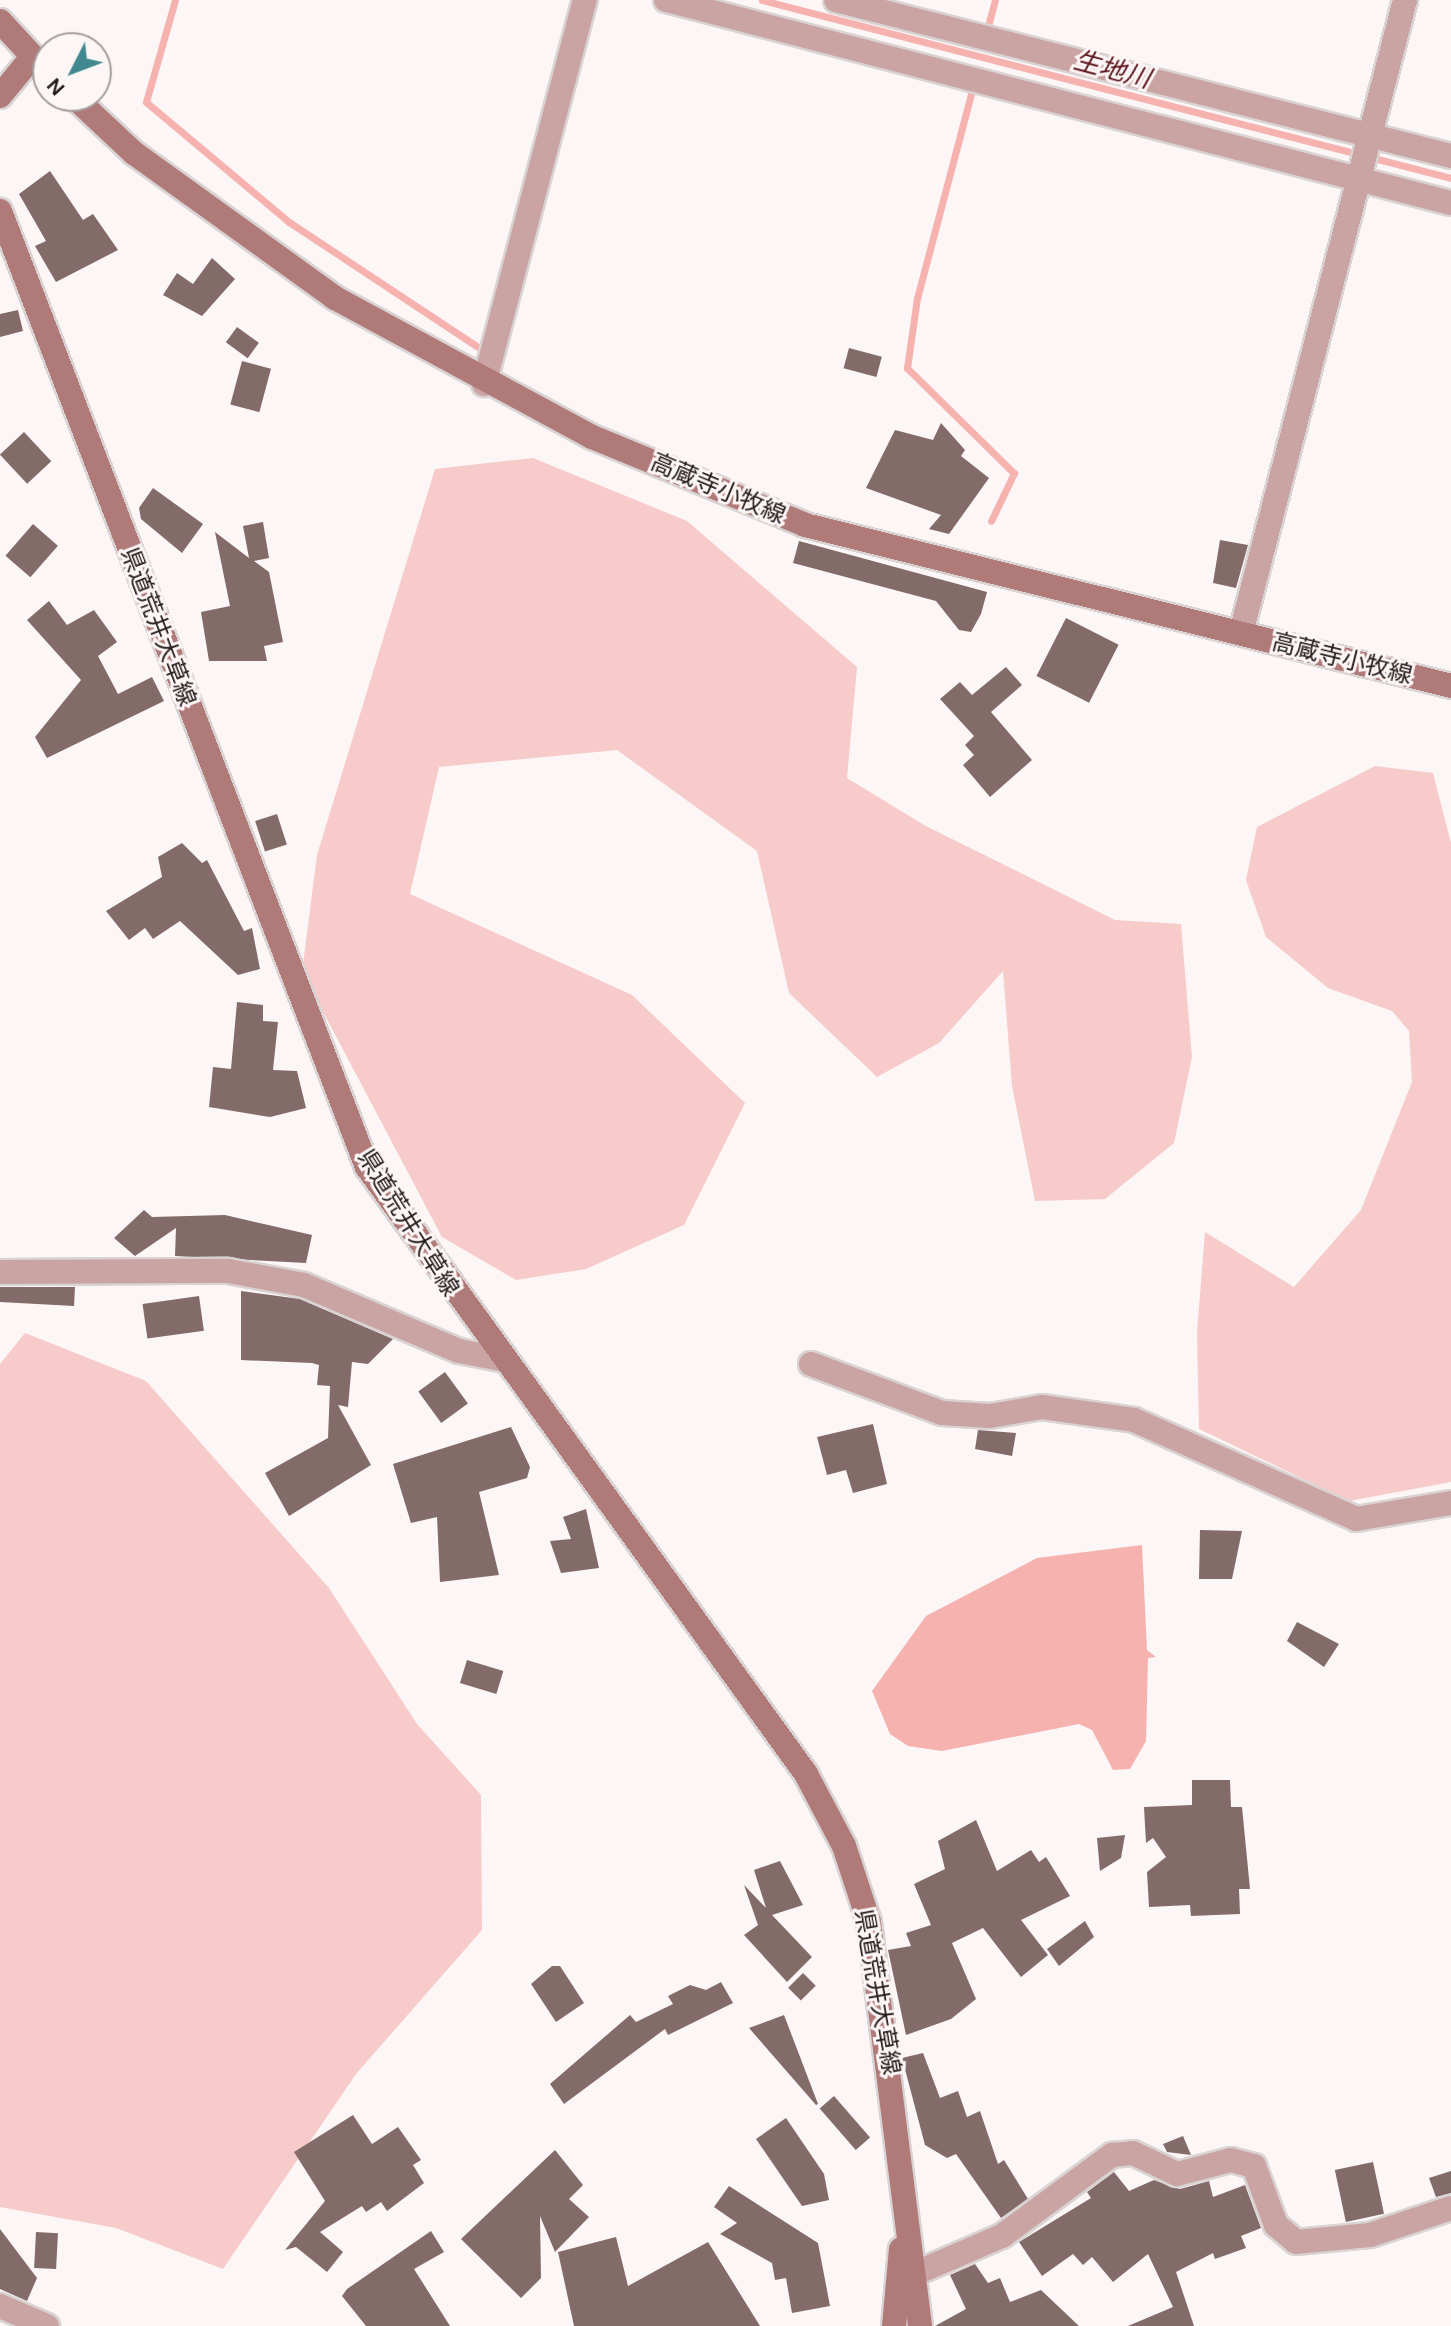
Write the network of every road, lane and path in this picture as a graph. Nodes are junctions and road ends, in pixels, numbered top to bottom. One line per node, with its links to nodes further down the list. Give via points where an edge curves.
1 (585, 0): 15 (street)
2 (666, 0): 12 (street)
3 (836, 0): 10 (street)
4 (1405, 0): 10 (street)
5 (0, 21): 6 (main road)
6 (32, 56)
7 (32, 71): 8 (main road)
8 (0, 96)
9 (90, 112): 15 (main road, 高蔵寺小牧線, via 134,153 335,298)
10 (1370, 134): 11 (street); 12 (street)
11 (1451, 156)
12 (1359, 179): 13 (street); 16 (street)
13 (1451, 203)
14 (0, 211): 19 (main road, 県道荒井大草線, via 367,1167)
15 (484, 384): 16 (main road, 高蔵寺小牧線, via 805,525)
16 (1241, 633): 17 (main road, 高蔵寺小牧線)
17 (1451, 686)
18 (0, 1272): 19 (street, via 228,1271 304,1285 459,1351)
19 (500, 1359): 22 (main road, 県道荒井大草線, via 806,1774 844,1846 869,1922)
20 (811, 1364): 21 (street, via 942,1413 990,1416 1042,1407 1134,1420 1356,1519)
21 (1451, 1503)
22 (905, 2169): 24 (main road, 県道荒井大草線); 27 (main road, 県道荒井大草線)
23 (1451, 2208): 24 (street, via 1370,2235 1296,2242 1276,2225 1254,2166 1231,2160 1177,2174 1133,2153 1112,2155 1002,2236)
24 (914, 2274): 28 (main road, 県道荒井大草線)
25 (0, 2306): 26 (street)
26 (47, 2326)
27 (894, 2326)
28 (920, 2326)

